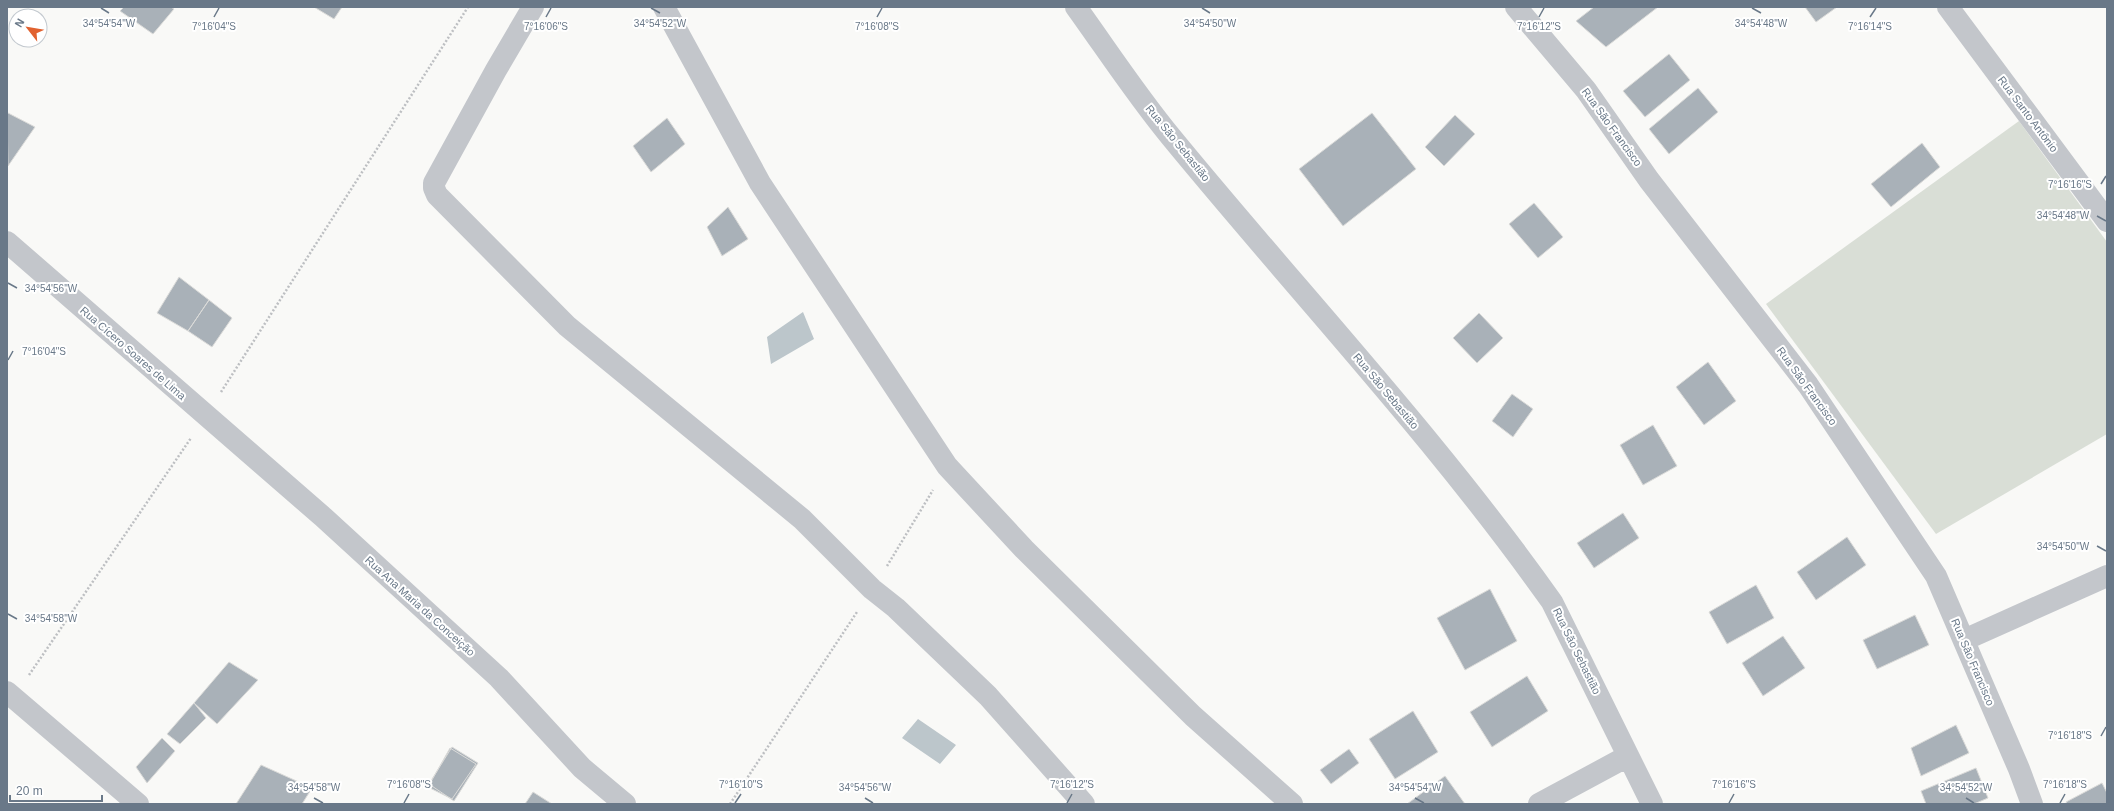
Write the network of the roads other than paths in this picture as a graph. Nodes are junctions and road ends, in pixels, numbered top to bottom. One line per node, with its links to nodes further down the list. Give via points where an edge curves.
1 (533, 7): 15 (street, via 434,183 437,195 567,326 802,518 872,589 896,608 988,696)
2 (664, 7): 16 (street, via 760,183 947,466 1024,549 1193,716)
3 (1076, 7): 12 (street, Rua São Sebastião, via 1170,135 1399,405 1531,572 1552,602)
4 (1516, 7): 10 (street, Rua São Francisco, via 1586,90 1649,180 1808,385 1936,576)
5 (1948, 7): 6 (street, Rua Santo Antônio)
6 (2107, 221)
7 (7, 242): 8 (street, Rua Cícero Soares de Lima)
8 (206, 416): 14 (street, Rua Ana Maria da Conceição, via 322,516 499,678 582,768)
9 (2107, 576): 10 (street)
10 (1964, 640): 19 (street, Rua São Francisco)
11 (9, 699): 13 (street)
12 (1628, 756): 17 (street); 18 (street, Rua São Sebastião)
13 (138, 804)
14 (625, 804)
15 (1084, 804)
16 (1292, 804)
17 (1539, 804)
18 (1652, 804)
19 (2032, 804)

